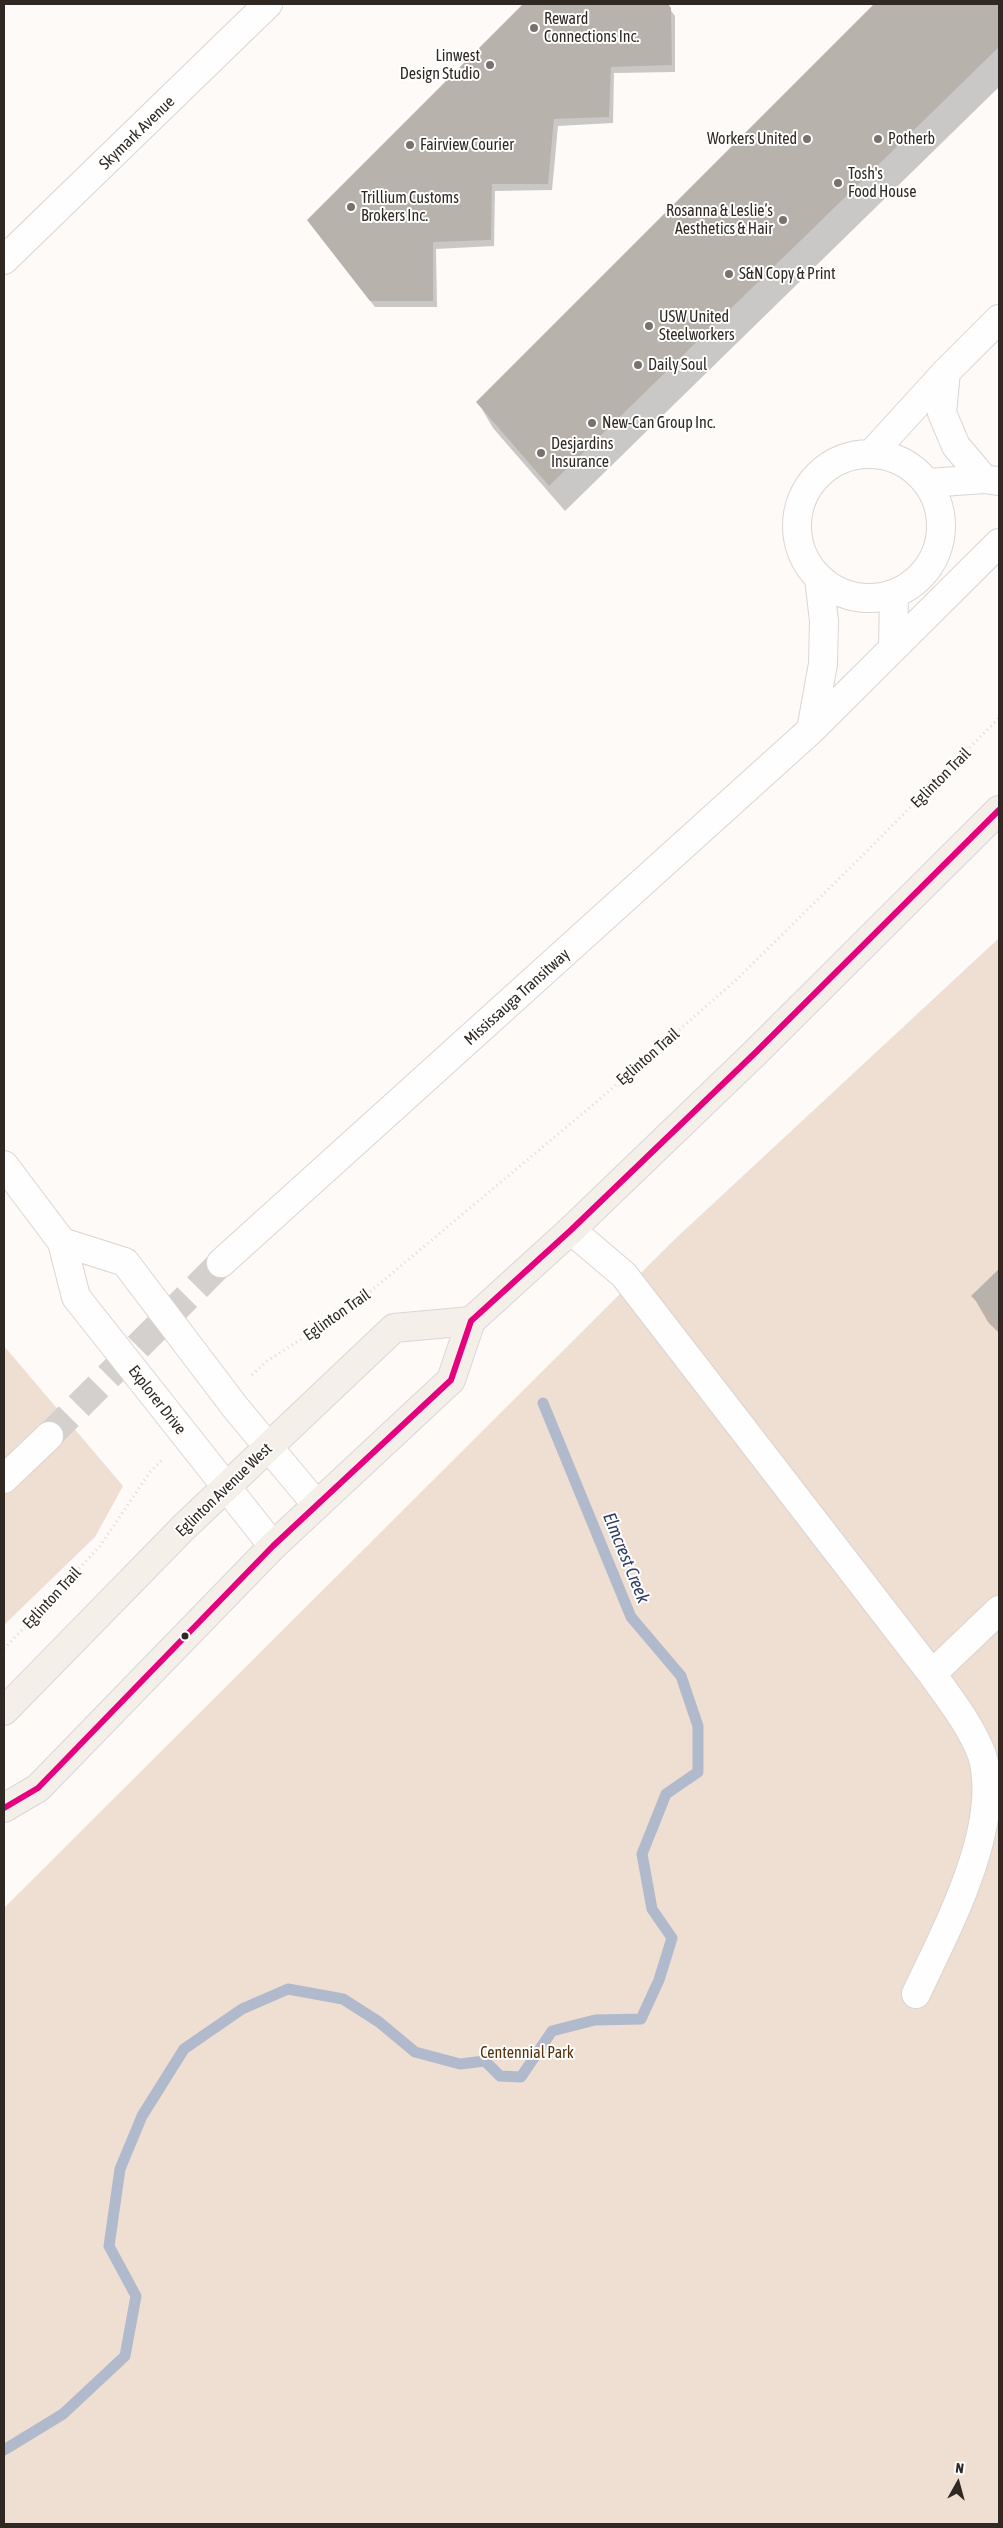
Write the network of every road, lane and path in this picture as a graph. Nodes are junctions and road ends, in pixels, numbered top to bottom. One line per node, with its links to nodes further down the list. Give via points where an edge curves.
1 (268, 4): 2 (street, Skymark Avenue)
2 (4, 260)
3 (999, 319): 4 (street)
4 (946, 372): 5 (street); 6 (street, via 942,413 956,446)
5 (874, 452): 7 (street, via 908,465); 10 (street, via 832,463 812,481 799,505 797,531 803,557)
6 (992, 480): 7 (street)
7 (928, 482): 9 (street, via 940,507 942,533)
8 (994, 548): 9 (street, Mississauga Transitway); 12 (street, Mississauga Transitway)
9 (934, 559): 11 (street, via 917,580)
10 (819, 578): 11 (street, via 842,593 868,598); 14 (street, via 824,621 823,664)
11 (894, 594): 12 (street)
12 (893, 647): 14 (street, Mississauga Transitway)
13 (999, 718): 21 (path, Eglinton Trail, via 705,1007 353,1306)
14 (810, 730): 19 (street, Mississauga Transitway)
15 (999, 810): 17 (main road, via 755,1053)
16 (4, 1165): 18 (street, Explorer Drive)
17 (571, 1230): 20 (main road); 31 (street, via 624,1275)
18 (62, 1242): 23 (street, via 124,1262); 26 (street, Explorer Drive, via 76,1298)
19 (221, 1263)
20 (471, 1321): 23 (main road, Eglinton Avenue West, via 394,1328); 27 (main road, via 451,1380)
21 (267, 1361)
22 (49, 1436): 25 (street)
23 (267, 1447): 26 (main road, Eglinton Avenue West); 27 (street)
24 (150, 1472): 30 (path, Eglinton Trail, via 100,1546)
25 (4, 1479)
26 (226, 1487): 28 (street, Explorer Drive); 32 (main road, Eglinton Avenue West)
27 (316, 1504): 28 (main road)
28 (273, 1546): 33 (main road, via 38,1788)
29 (999, 1610): 31 (street)
30 (4, 1649)
31 (932, 1674): 34 (street, via 962,1717 982,1755 989,1800 980,1852)
32 (4, 1711)
33 (4, 1808)
34 (916, 1994)

